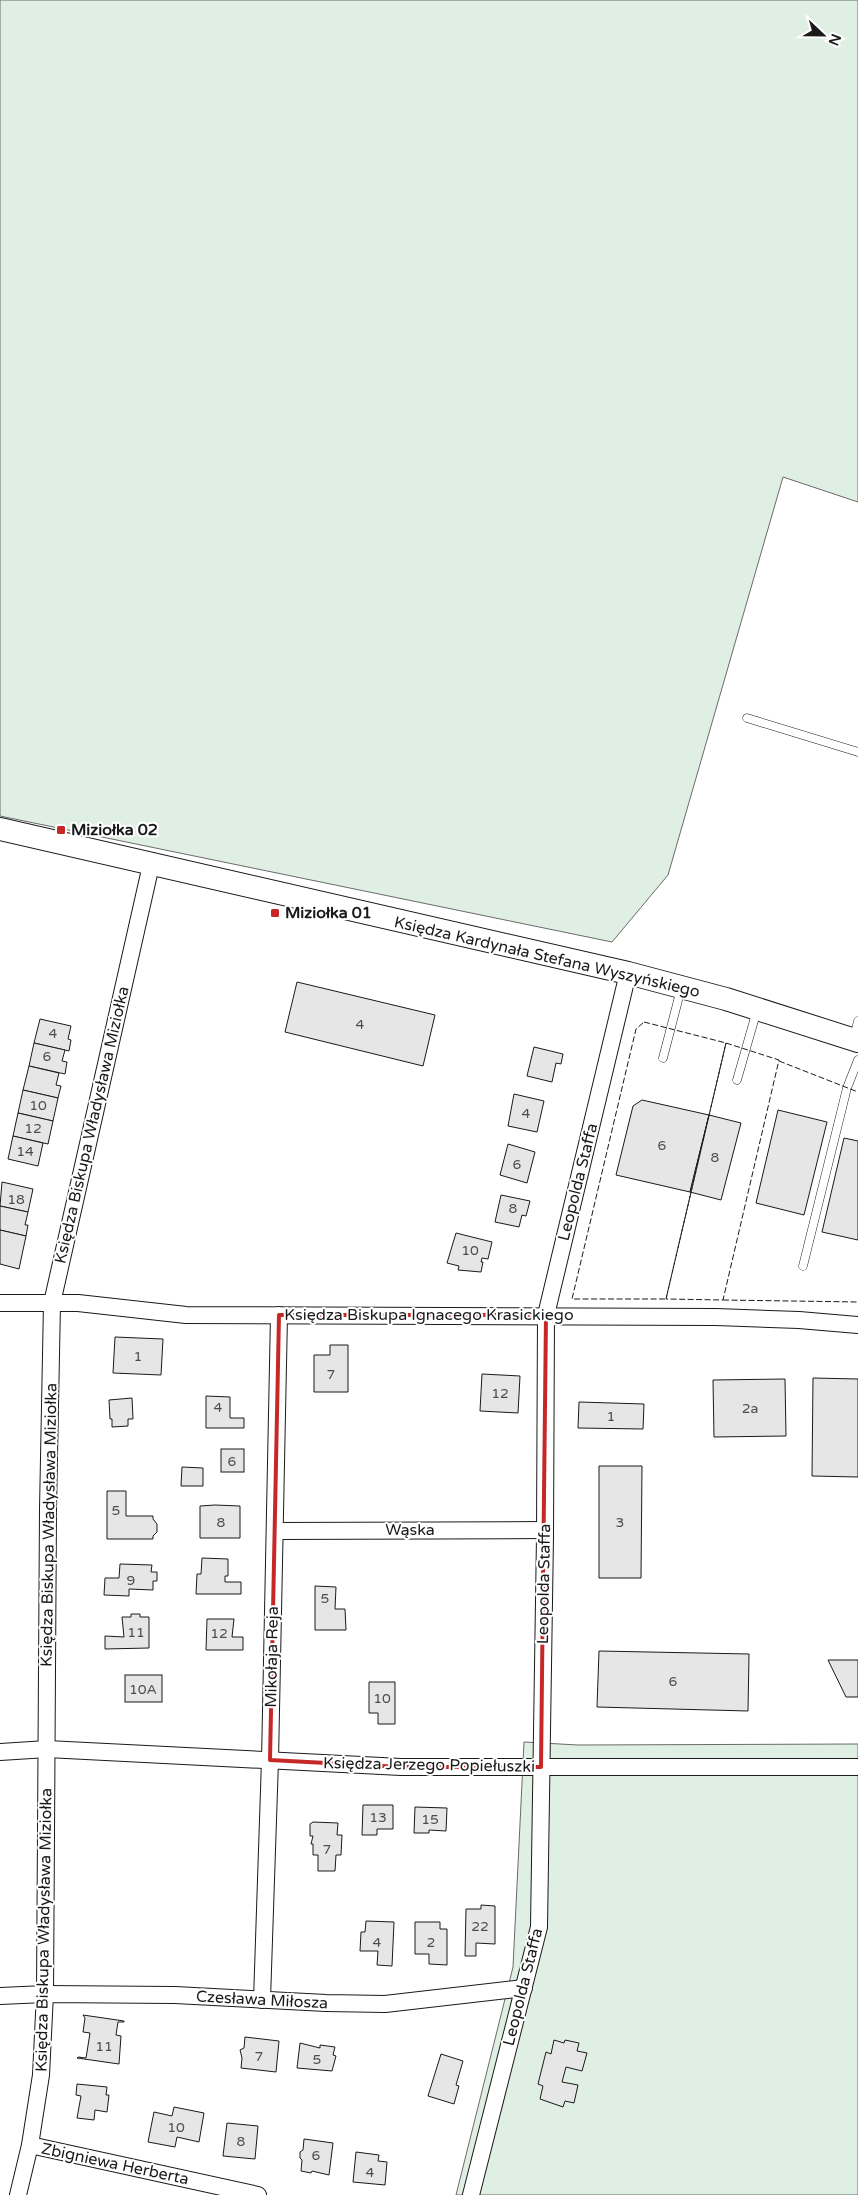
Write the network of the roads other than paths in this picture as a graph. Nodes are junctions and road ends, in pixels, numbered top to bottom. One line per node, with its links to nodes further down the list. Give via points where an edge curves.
1 (747, 718): 2 (lane)
2 (858, 752)
3 (0, 830): 4 (street, Księdza Kardynała Stefana Wyszyńskiego)
4 (151, 865): 5 (street, Księdza Kardynała Stefana Wyszyńskiego); 13 (street, Księdza Biskupa Władysława Miziołka)
5 (628, 973): 6 (street, Księdza Kardynała Stefana Wyszyńskiego); 15 (street, Leopolda Staffa)
6 (682, 987): 7 (street, Księdza Kardynała Stefana Wyszyńskiego); 9 (lane)
7 (757, 1008): 8 (street, Księdza Kardynała Stefana Wyszyńskiego); 10 (lane)
8 (857, 1040): 11 (lane)
9 (663, 1058)
10 (737, 1080)
11 (803, 1266)
12 (0, 1303): 13 (street, Księdza Biskupa Ignacego Krasickiego)
13 (52, 1303): 14 (street, Księdza Biskupa Ignacego Krasickiego, via 186,1315); 19 (street, Księdza Biskupa Władysława Miziołka)
14 (279, 1315): 15 (street, Księdza Biskupa Ignacego Krasickiego); 18 (street, Mikołaja Reja)
15 (546, 1315): 16 (street, Księdza Biskupa Ignacego Krasickiego, via 799,1320); 17 (street, Leopolda Staffa)
16 (858, 1325)
17 (545, 1530): 18 (street, Wąska); 22 (street, Leopolda Staffa)
18 (275, 1531): 21 (street, Mikołaja Reja)
19 (47, 1749): 20 (street, Księdza Jerzego Popiełuszki); 21 (street, Księdza Jerzego Popiełuszki); 25 (street, Księdza Biskupa Władysława Miziołka)
20 (0, 1752)
21 (270, 1760): 22 (street, Księdza Jerzego Popiełuszki, via 401,1767); 27 (street, Mikołaja Reja)
22 (541, 1767): 23 (street, Księdza Jerzego Popiełuszki); 24 (street, Leopolda Staffa, via 539,1927)
23 (858, 1768)
24 (524, 1988): 27 (street, Czesława Miłosza, via 385,2004); 31 (street, Leopolda Staffa)
25 (45, 1994): 26 (street, Czesława Miłosza); 27 (street, Czesława Miłosza, via 175,1995); 28 (street, Księdza Biskupa Władysława Miziołka, via 41,2075)
26 (0, 1996)
27 (262, 2000)
28 (30, 2145): 29 (street, Księdza Biskupa Władysława Miziołka); 30 (street, Zbigniewa Herberta)
29 (18, 2195)
30 (258, 2195)
31 (471, 2195)

